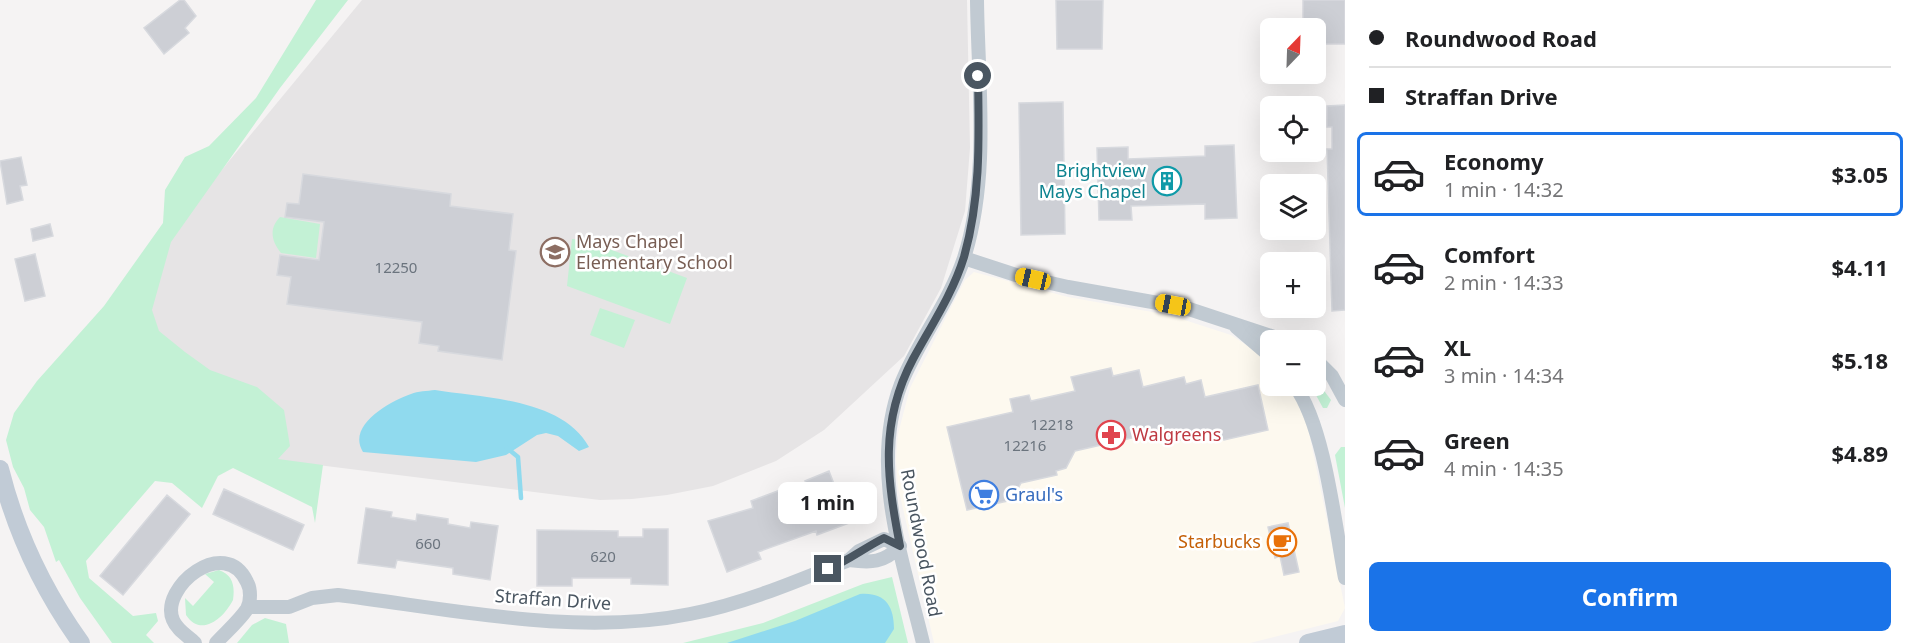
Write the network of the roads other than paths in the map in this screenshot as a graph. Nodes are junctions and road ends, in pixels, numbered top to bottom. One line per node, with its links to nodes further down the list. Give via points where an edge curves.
1 (977, 0): 2 (street, Roundwood Road, via 978,180)
2 (963, 258): 3 (street, via 1016,275 1186,308); 10 (street, Roundwood Road, via 908,369 893,411 886,459)
3 (1227, 321): 4 (street); 5 (street)
4 (1260, 332)
5 (1260, 349)
6 (1326, 370): 8 (street)
7 (1301, 396): 11 (street, via 1316,433)
8 (1345, 400)
9 (0, 470): 14 (main road, via 10,513 25,549)
10 (900, 546): 12 (street, Straffan Drive, via 889,557 867,562 849,560 721,608 614,622 534,619 338,595 325,595 289,607); 17 (street, Roundwood Road)
11 (1345, 578)
12 (248, 607): 15 (street, via 249,586 240,571 216,562 199,567 178,591 171,618); 16 (street)
13 (1345, 634): 18 (main road)
14 (81, 643)
15 (195, 643)
16 (216, 643)
17 (923, 643)
18 (1308, 643)

